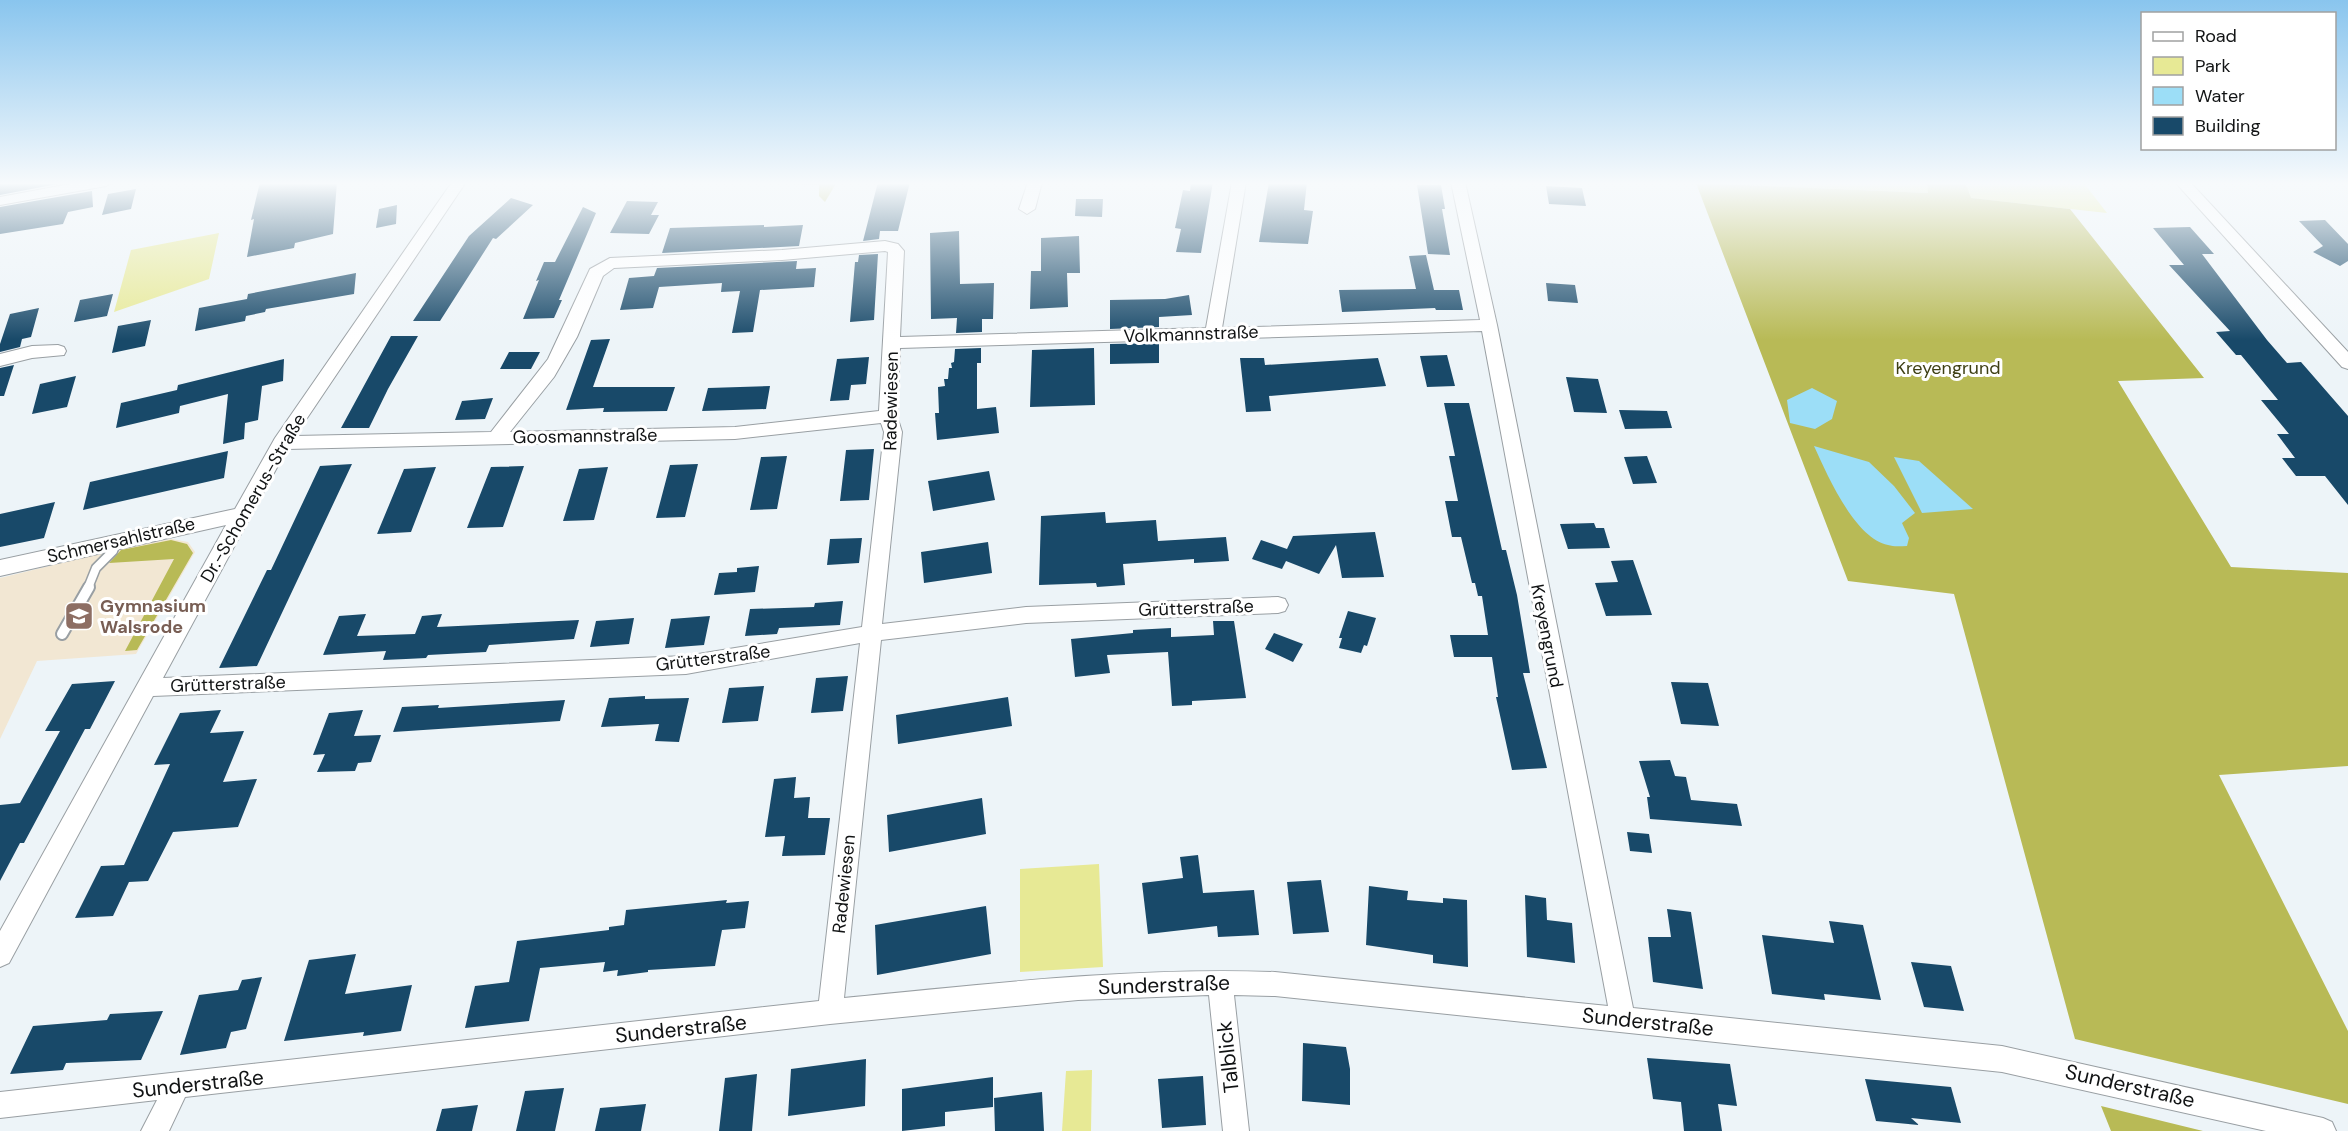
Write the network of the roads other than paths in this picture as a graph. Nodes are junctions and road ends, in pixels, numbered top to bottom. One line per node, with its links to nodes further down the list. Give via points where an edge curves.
1 (423, 235): 13 (street, Dr.-Schomerus-Straße)
2 (1230, 235): 6 (street)
3 (1469, 235): 5 (street, Kreyengrund)
4 (2230, 235): 10 (street)
5 (1489, 325): 6 (street, Volkmannstraße); 24 (street, Kreyengrund)
6 (1213, 334): 7 (street, Volkmannstraße)
7 (892, 343): 11 (street, Radewiesen); 12 (street, Radewiesen, via 896,251 892,247 610,263 596,273 566,345 547,375)
8 (58, 351): 9 (street)
9 (0, 360)
10 (2348, 363)
11 (888, 416): 12 (street, Goosmannstraße, via 735,433); 18 (street, Radewiesen, via 893,432)
12 (496, 438): 13 (street, Goosmannstraße)
13 (281, 443): 14 (street, Dr.-Schomerus-Straße)
14 (242, 515): 15 (street, Schmersahlstraße); 20 (street, Dr.-Schomerus-Straße)
15 (117, 541): 16 (street, Schmersahlstraße); 19 (lane, via 96,568)
16 (0, 568)
17 (1278, 605): 18 (street, Grütterstraße, via 1026,615)
18 (872, 633): 20 (street, Grütterstraße, via 686,665); 23 (street, Radewiesen)
19 (62, 634)
20 (147, 687): 21 (street, Dr.-Schomerus-Straße)
21 (0, 955)
22 (1220, 982): 23 (street, Sunderstraße, via 1078,988); 24 (street, Sunderstraße, via 1275,984); 28 (street, Talblick)
23 (830, 1012): 25 (street, Sunderstraße)
24 (1623, 1020): 29 (street, Sunderstraße, via 2002,1059)
25 (176, 1087): 26 (street, Sunderstraße); 27 (street)
26 (0, 1105)
27 (154, 1131)
28 (1236, 1131)
29 (2323, 1131)

